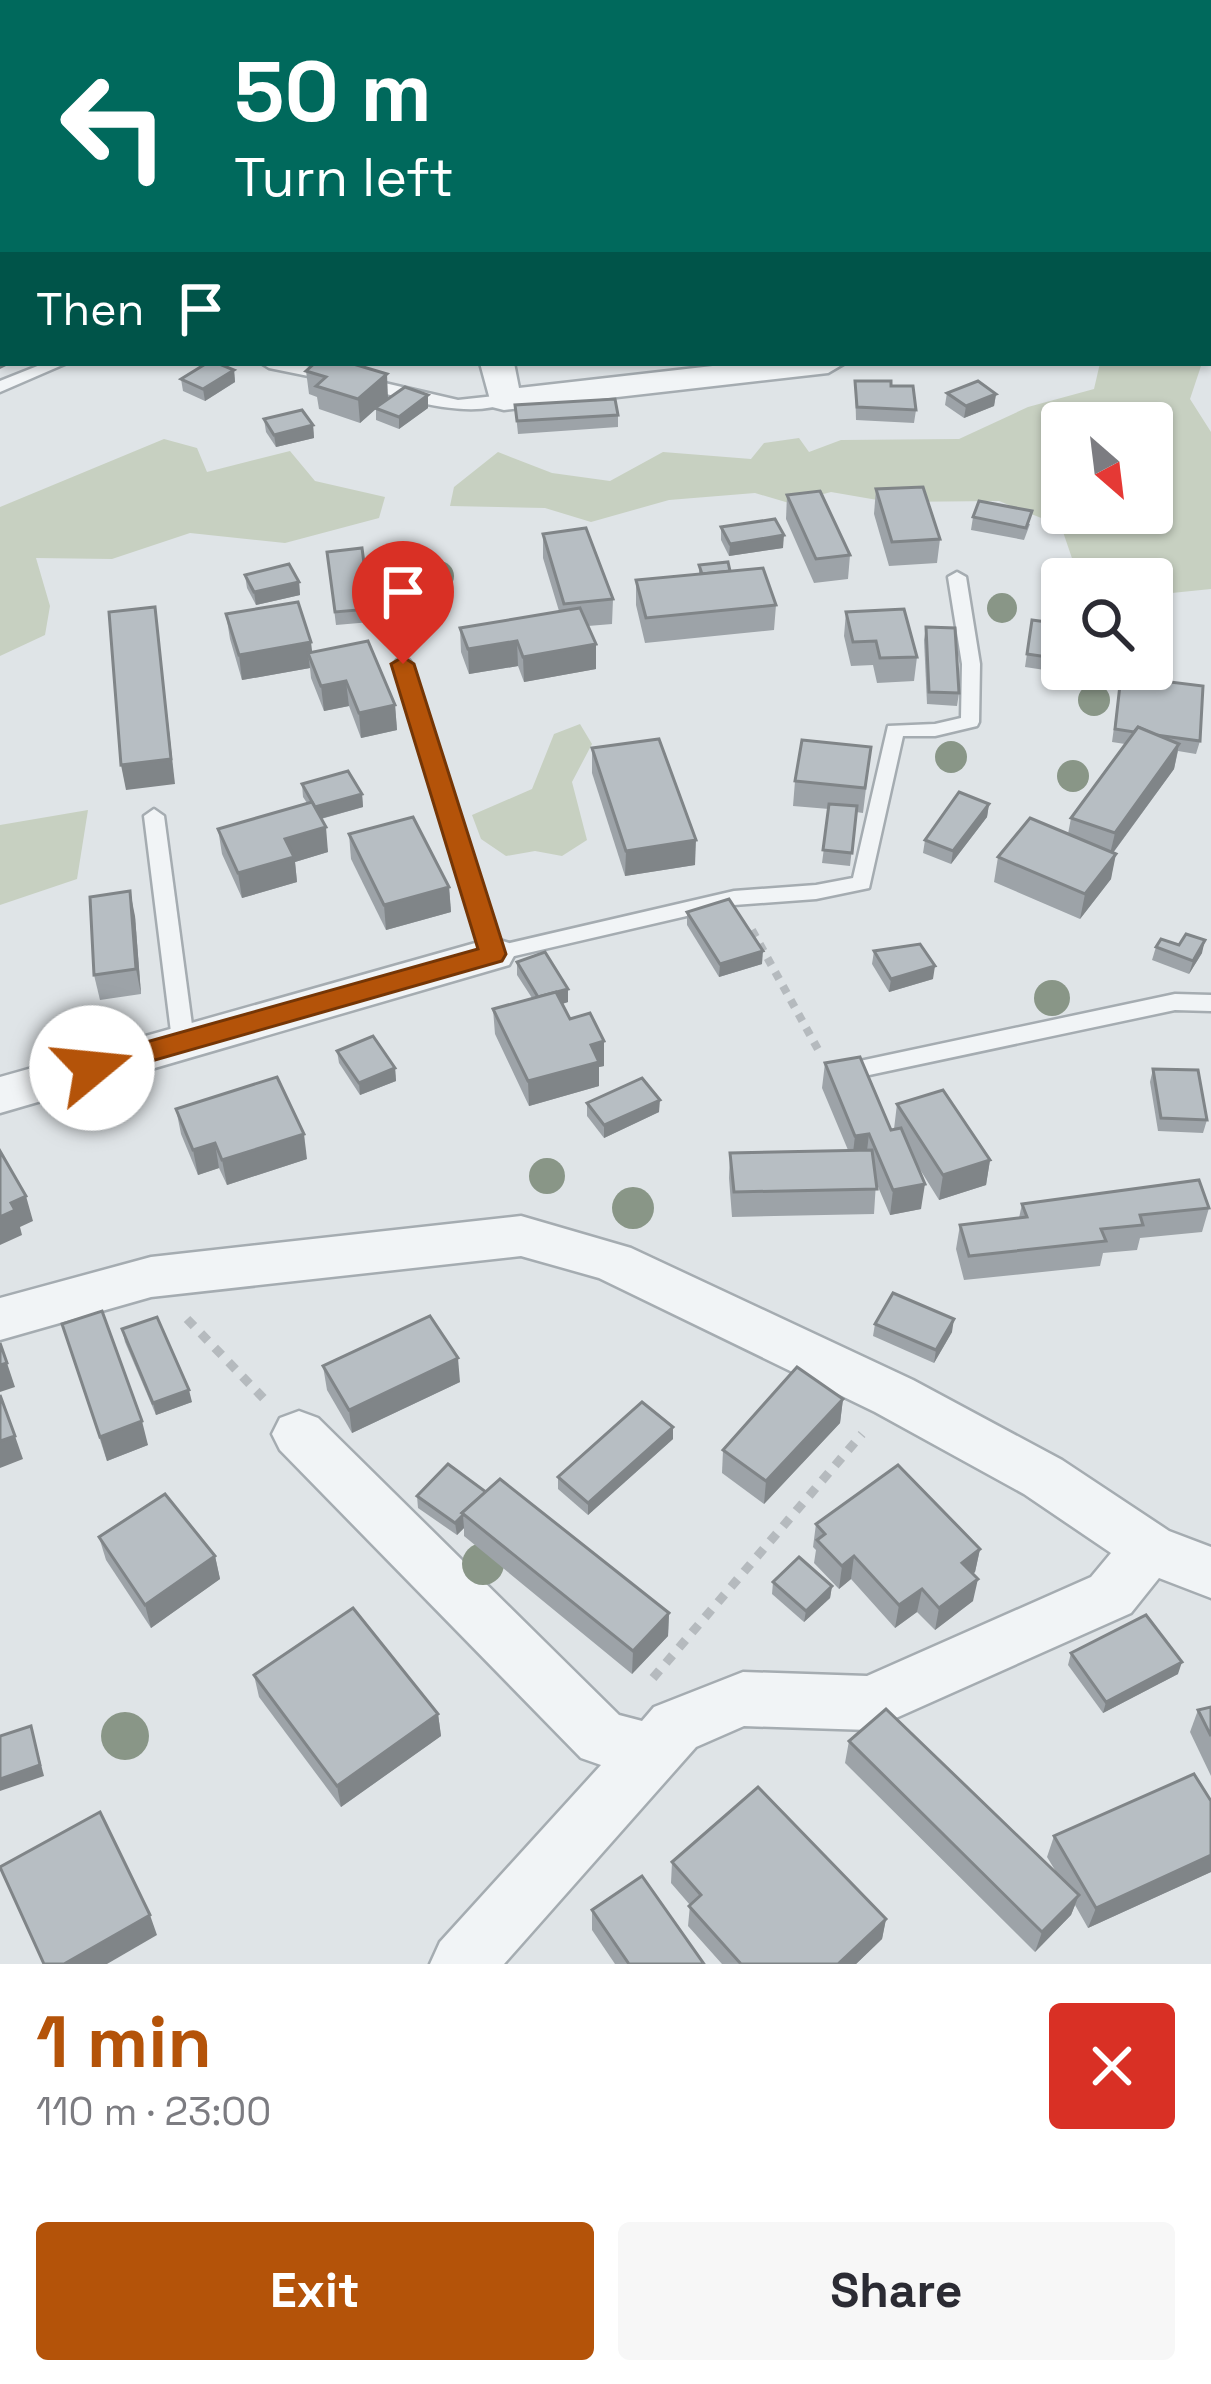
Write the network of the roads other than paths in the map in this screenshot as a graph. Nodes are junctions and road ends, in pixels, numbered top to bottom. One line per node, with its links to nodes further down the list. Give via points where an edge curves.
1 (52, 366): 5 (lane)
2 (282, 366): 6 (lane, via 458,405)
3 (498, 366): 6 (street)
4 (802, 366): 6 (street)
5 (0, 387)
6 (504, 400)
7 (957, 577): 10 (lane, via 971,664 970,722 895,730 862,883 734,898)
8 (403, 664): 10 (lane)
9 (154, 816): 12 (lane)
10 (493, 954): 12 (street)
11 (1211, 1003): 13 (lane, via 1175,1002)
12 (183, 1040): 14 (street)
13 (832, 1075)
14 (0, 1095)
15 (0, 1319): 17 (street, via 151,1276 521,1236 613,1262 894,1396 1043,1477)
16 (299, 1434): 19 (street)
17 (1150, 1548): 18 (street); 19 (street, via 1111,1595 869,1703 742,1699)
18 (1211, 1573)
19 (626, 1744): 20 (street)
20 (462, 1964)

